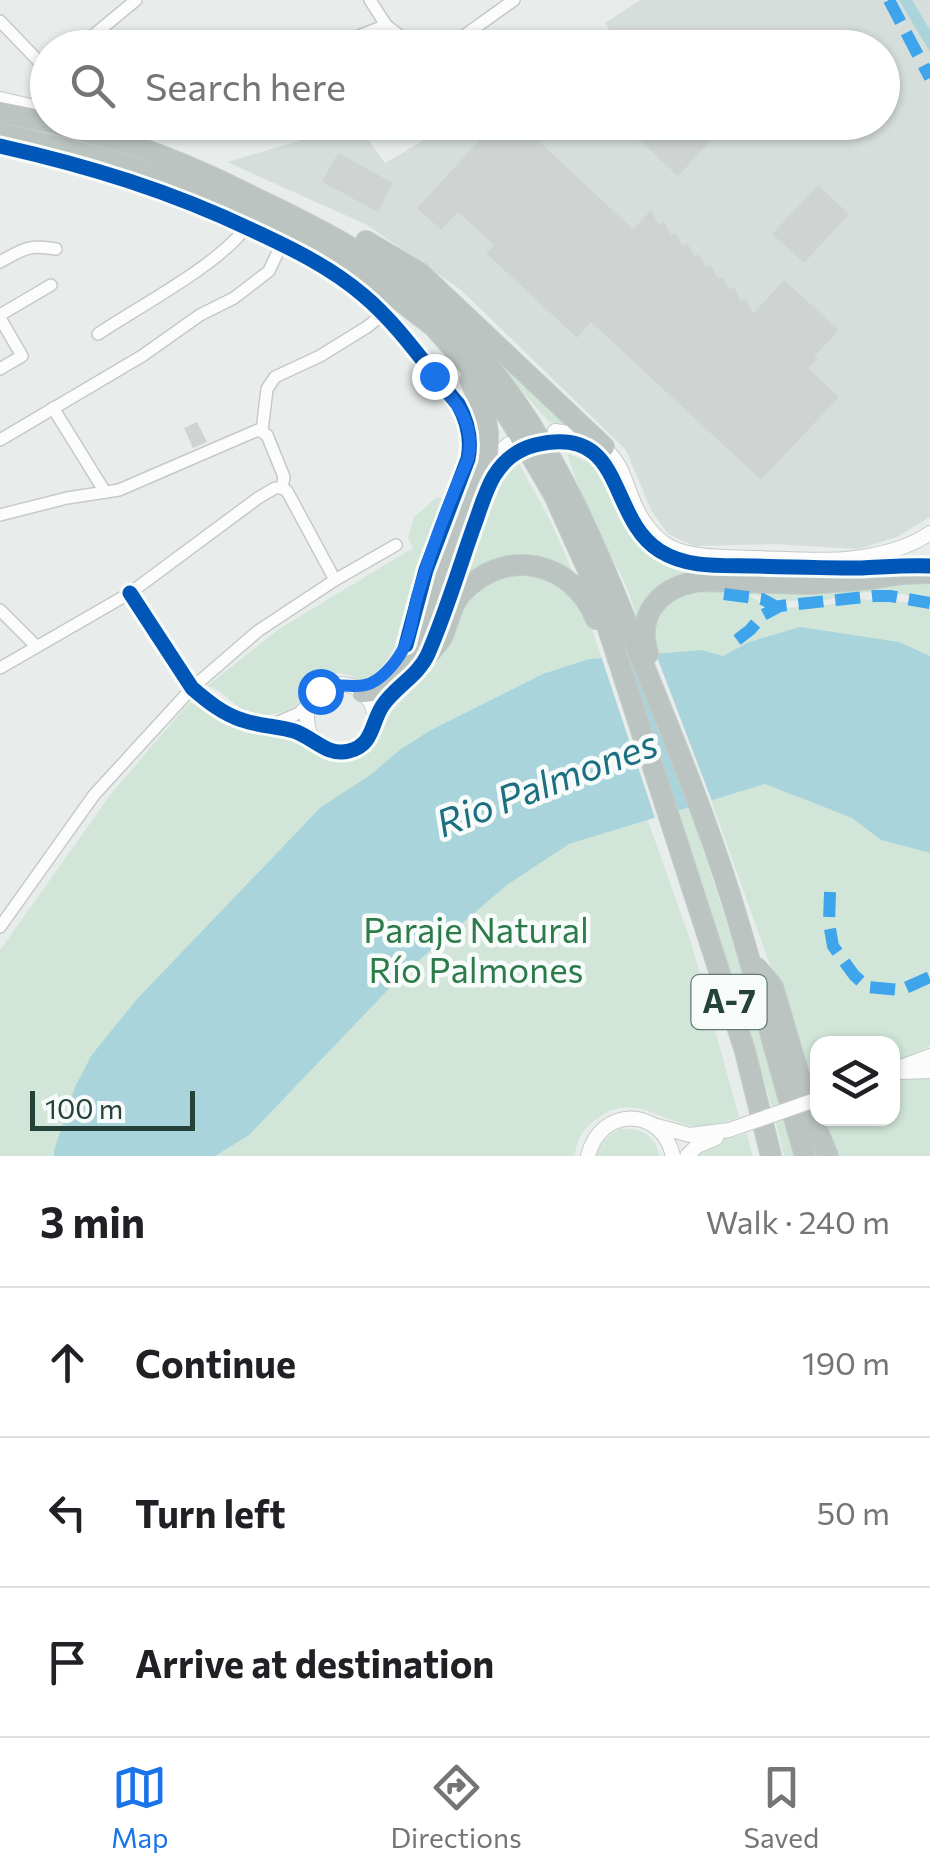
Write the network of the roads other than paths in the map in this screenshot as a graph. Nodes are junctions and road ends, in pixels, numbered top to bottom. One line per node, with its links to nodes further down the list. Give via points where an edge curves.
1 (136, 0): 6 (street)
2 (370, 0): 5 (street)
3 (514, 0): 9 (street)
4 (0, 21): 10 (street)
5 (386, 26): 7 (street); 8 (street)
6 (100, 30)
7 (376, 30)
8 (391, 30)
9 (472, 30)
10 (30, 52)
11 (0, 99): 12 (street)
12 (30, 106)
13 (0, 112): 14 (highway, A-7)
14 (30, 119)
15 (0, 133): 26 (highway, A-7, via 110,160 247,212 356,266)
16 (109, 140): 18 (highway, A-7)
17 (0, 146): 19 (street, via 98,169)
18 (200, 171): 32 (highway, via 218,170 271,192 420,273); 42 (highway, A-7, via 373,260 476,350 552,458 595,542)
19 (246, 227): 20 (street); 27 (street, via 203,266)
20 (282, 244): 24 (street, via 342,279); 29 (street, via 269,271 234,298)
21 (56, 250): 22 (street, via 26,247)
22 (0, 262)
23 (51, 285): 25 (street)
24 (383, 314): 30 (street, via 274,377); 43 (street, via 458,404 471,445)
25 (0, 316): 28 (street, via 22,356)
26 (433, 326): 42 (highway, A-7, via 490,390 536,462); 48 (highway, bridge, via 436,341 471,382 485,414 487,456 416,648 382,684)
27 (98, 334)
28 (0, 368)
29 (54, 408): 31 (street); 34 (street)
30 (262, 431): 33 (street, via 284,476); 34 (street)
31 (0, 440)
32 (604, 447): 36 (street, via 622,469 640,515 680,551 869,556); 38 (street, via 558,437 602,461 639,533 678,560)
33 (282, 488): 39 (street); 40 (street, via 258,498)
34 (106, 492): 35 (street)
35 (0, 515)
36 (930, 532)
37 (396, 546): 39 (street)
38 (930, 569): 42 (highway, via 810,584 685,583 656,602)
39 (335, 580): 47 (street, via 258,631)
40 (130, 593): 44 (street); 47 (street)
41 (0, 610): 44 (street)
42 (630, 637): 45 (highway, via 602,632 576,586 557,573 512,565 462,592); 54 (highway, A-7, via 646,648 665,698); 60 (highway, A-7, via 680,850)
43 (406, 645): 45 (street, via 461,496 482,466 511,449 491,480); 48 (street, via 378,680)
44 (36, 646): 46 (street)
45 (427, 656): 50 (street)
46 (0, 668)
47 (192, 688): 51 (street, via 237,718); 53 (street, via 94,795)
48 (360, 690): 49 (street, via 334,684); 50 (street)
49 (310, 702): 51 (street); 52 (street, via 307,725)
50 (375, 719): 52 (street, via 355,750 332,752)
51 (272, 725): 52 (street)
52 (319, 744)
53 (0, 927)
54 (749, 958): 55 (highway, A-7); 71 (highway, via 772,987)
55 (771, 1037): 69 (highway, A-7); 70 (highway, via 786,1060)
56 (930, 1056): 57 (street)
57 (900, 1068)
58 (930, 1071): 59 (street)
59 (900, 1072)
60 (759, 1102): 67 (highway); 68 (highway, A-7)
61 (810, 1102): 63 (street, bridge)
62 (654, 1126): 63 (street, via 690,1135); 64 (street, via 639,1119 614,1122 595,1138); 65 (street)
63 (729, 1130): 66 (street)
64 (588, 1156)
65 (673, 1156)
66 (686, 1156)
67 (763, 1156)
68 (771, 1156)
69 (804, 1156)
70 (818, 1156)
71 (828, 1156)

